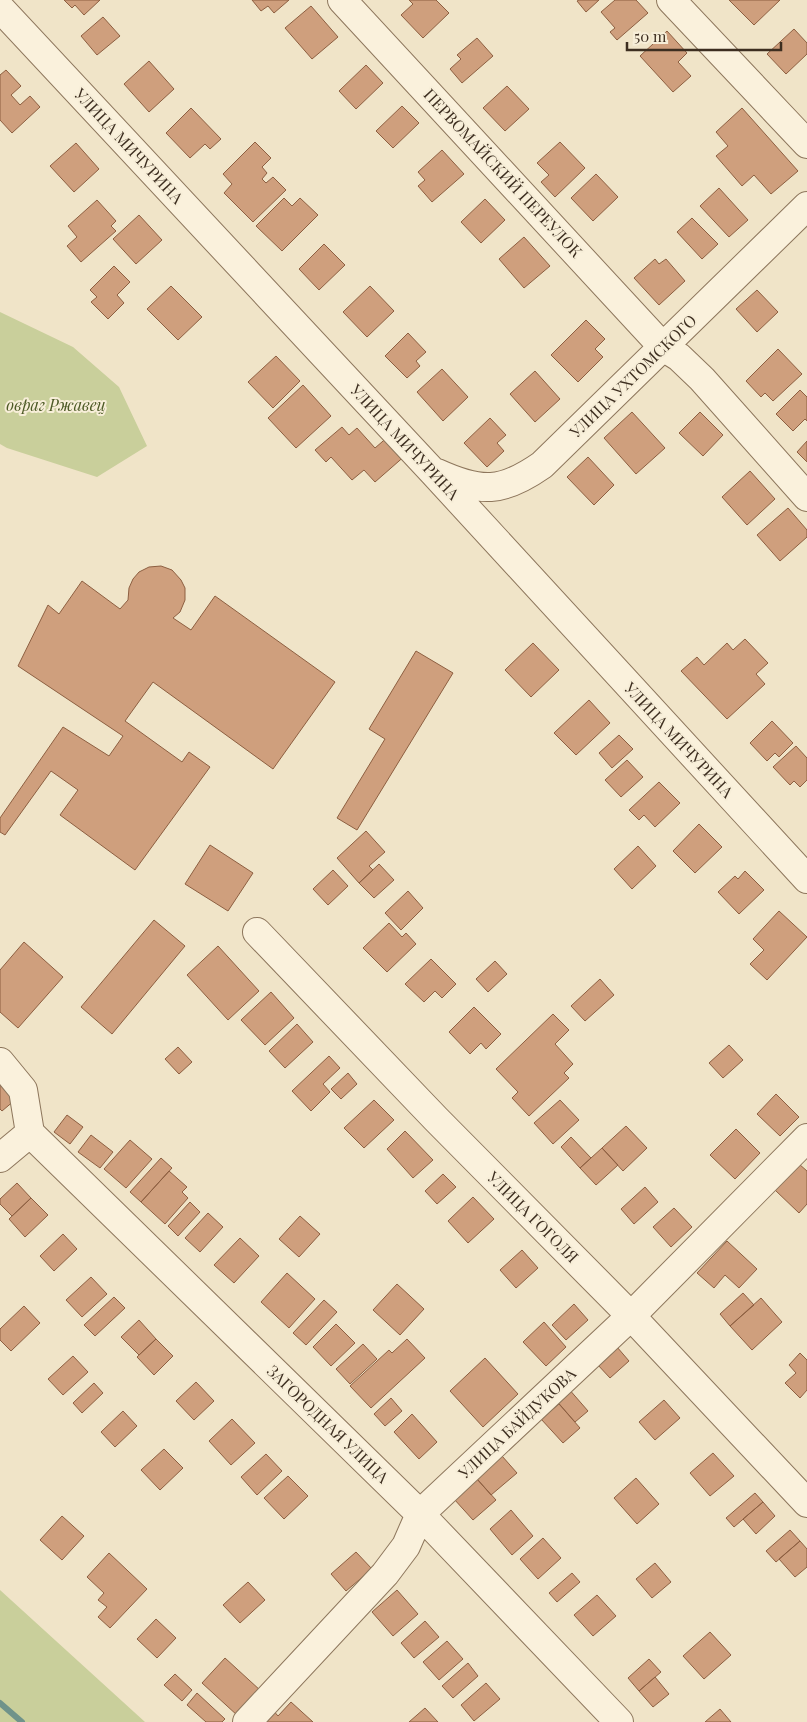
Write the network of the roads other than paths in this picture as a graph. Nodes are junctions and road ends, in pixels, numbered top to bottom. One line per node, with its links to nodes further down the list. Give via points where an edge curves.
1 (342, 0): 6 (street, ПЕРВОМАЙСКИЙ ПЕРЕУЛОК)
2 (671, 0): 4 (street)
3 (0, 8): 7 (street, УЛИЦА МИЧУРИНА)
4 (807, 144)
5 (807, 206): 6 (street, УЛИЦА УХТОМСКОГО)
6 (663, 347): 7 (street, УЛИЦА УХТОМСКОГО, via 524,478 481,488); 8 (street, ПЕРВОМАЙСКИЙ ПЕРЕУЛОК, via 702,379)
7 (434, 472): 9 (street, УЛИЦА МИЧУРИНА)
8 (807, 497)
9 (807, 879)
10 (257, 932): 15 (street, УЛИЦА ГОГОЛЯ)
11 (0, 1062): 12 (street, via 23,1090)
12 (30, 1132): 14 (street); 17 (street, ЗАГОРОДНАЯ УЛИЦА)
13 (807, 1138): 15 (street, УЛИЦА БАЙДУКОВА)
14 (0, 1158)
15 (631, 1316): 16 (street, УЛИЦА ГОГОЛЯ); 17 (street, УЛИЦА БАЙДУКОВА)
16 (807, 1503)
17 (420, 1514): 18 (street, УЛИЦА БАЙДУКОВА, via 406,1546 385,1574); 19 (street, ЗАГОРОДНАЯ УЛИЦА)
18 (247, 1722)
19 (619, 1722)

